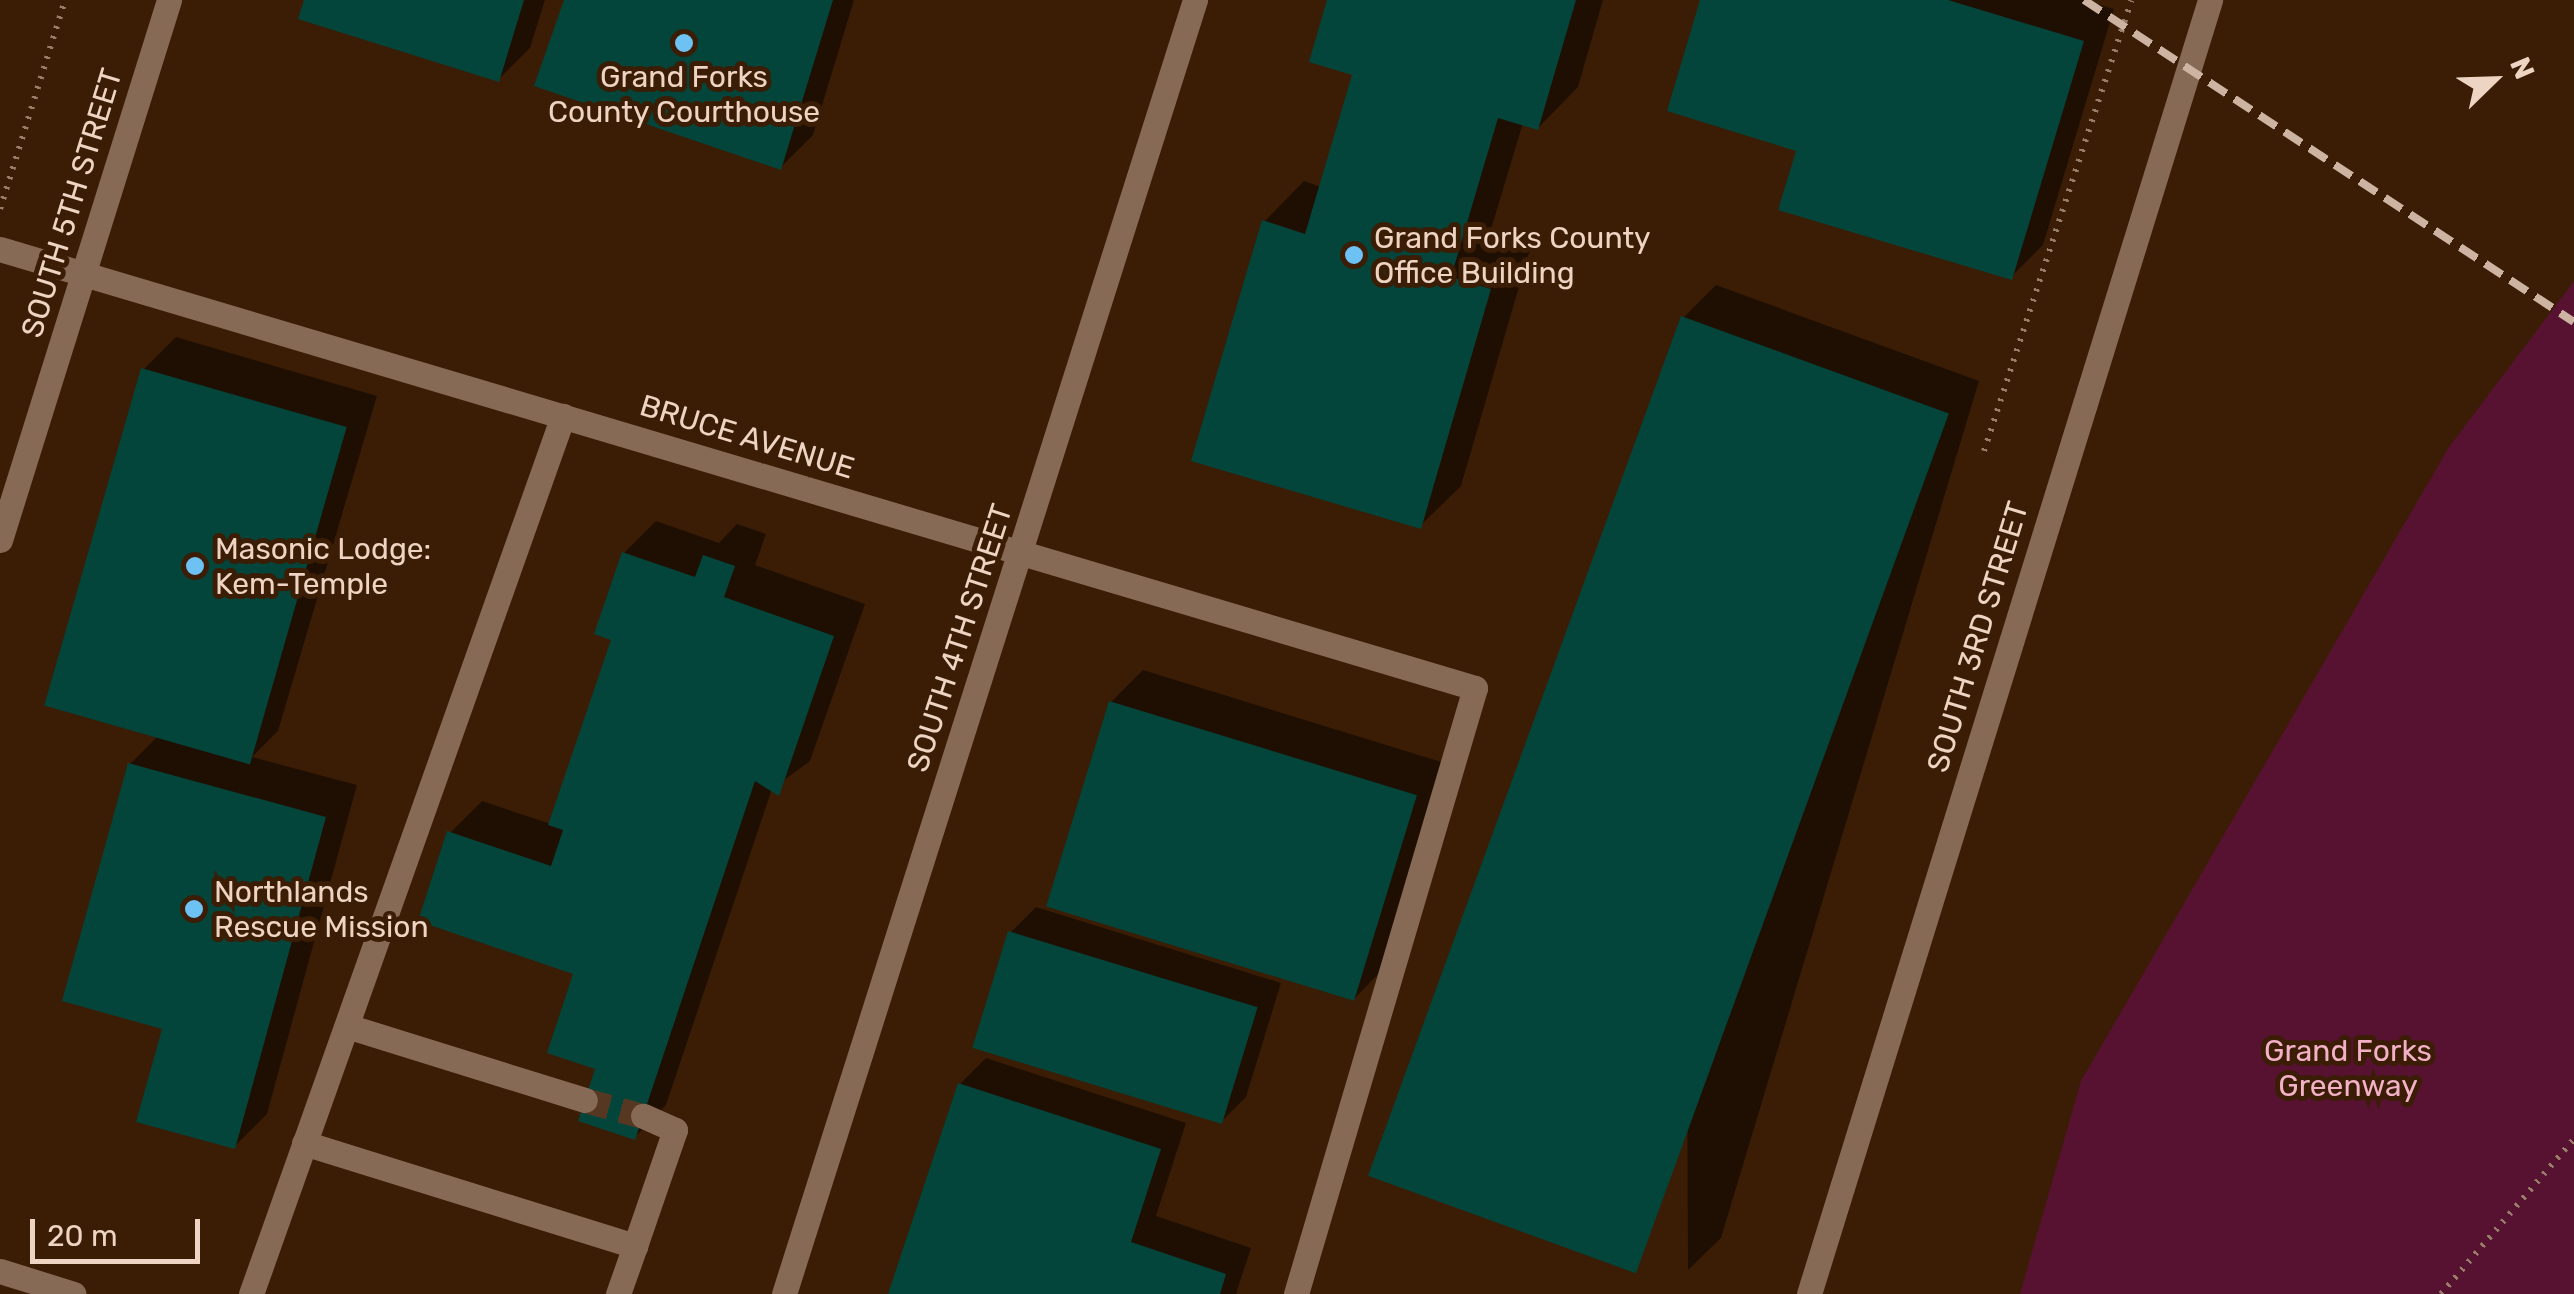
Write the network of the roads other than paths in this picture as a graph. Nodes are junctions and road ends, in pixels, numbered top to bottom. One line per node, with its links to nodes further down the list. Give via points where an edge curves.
1 (169, 0): 5 (street, SOUTH 5TH STREET)
2 (1195, 0): 8 (street, SOUTH 4TH STREET)
3 (2210, 0): 20 (street, SOUTH 3RD STREET)
4 (0, 249): 5 (street, BRUCE AVENUE)
5 (84, 275): 6 (street, BRUCE AVENUE); 7 (street, SOUTH 5TH STREET)
6 (563, 416): 8 (street, BRUCE AVENUE); 9 (street)
7 (0, 540)
8 (1021, 553): 18 (street, SOUTH 4TH STREET); 19 (street, BRUCE AVENUE, via 1476,688)
9 (346, 1026): 10 (street); 12 (street)
10 (585, 1100)
11 (643, 1116): 13 (street, via 675,1130)
12 (304, 1143): 13 (street); 16 (street)
13 (634, 1246): 17 (street)
14 (0, 1271): 15 (street)
15 (74, 1294)
16 (251, 1294)
17 (618, 1294)
18 (784, 1294)
19 (1296, 1294)
20 (1809, 1294)

